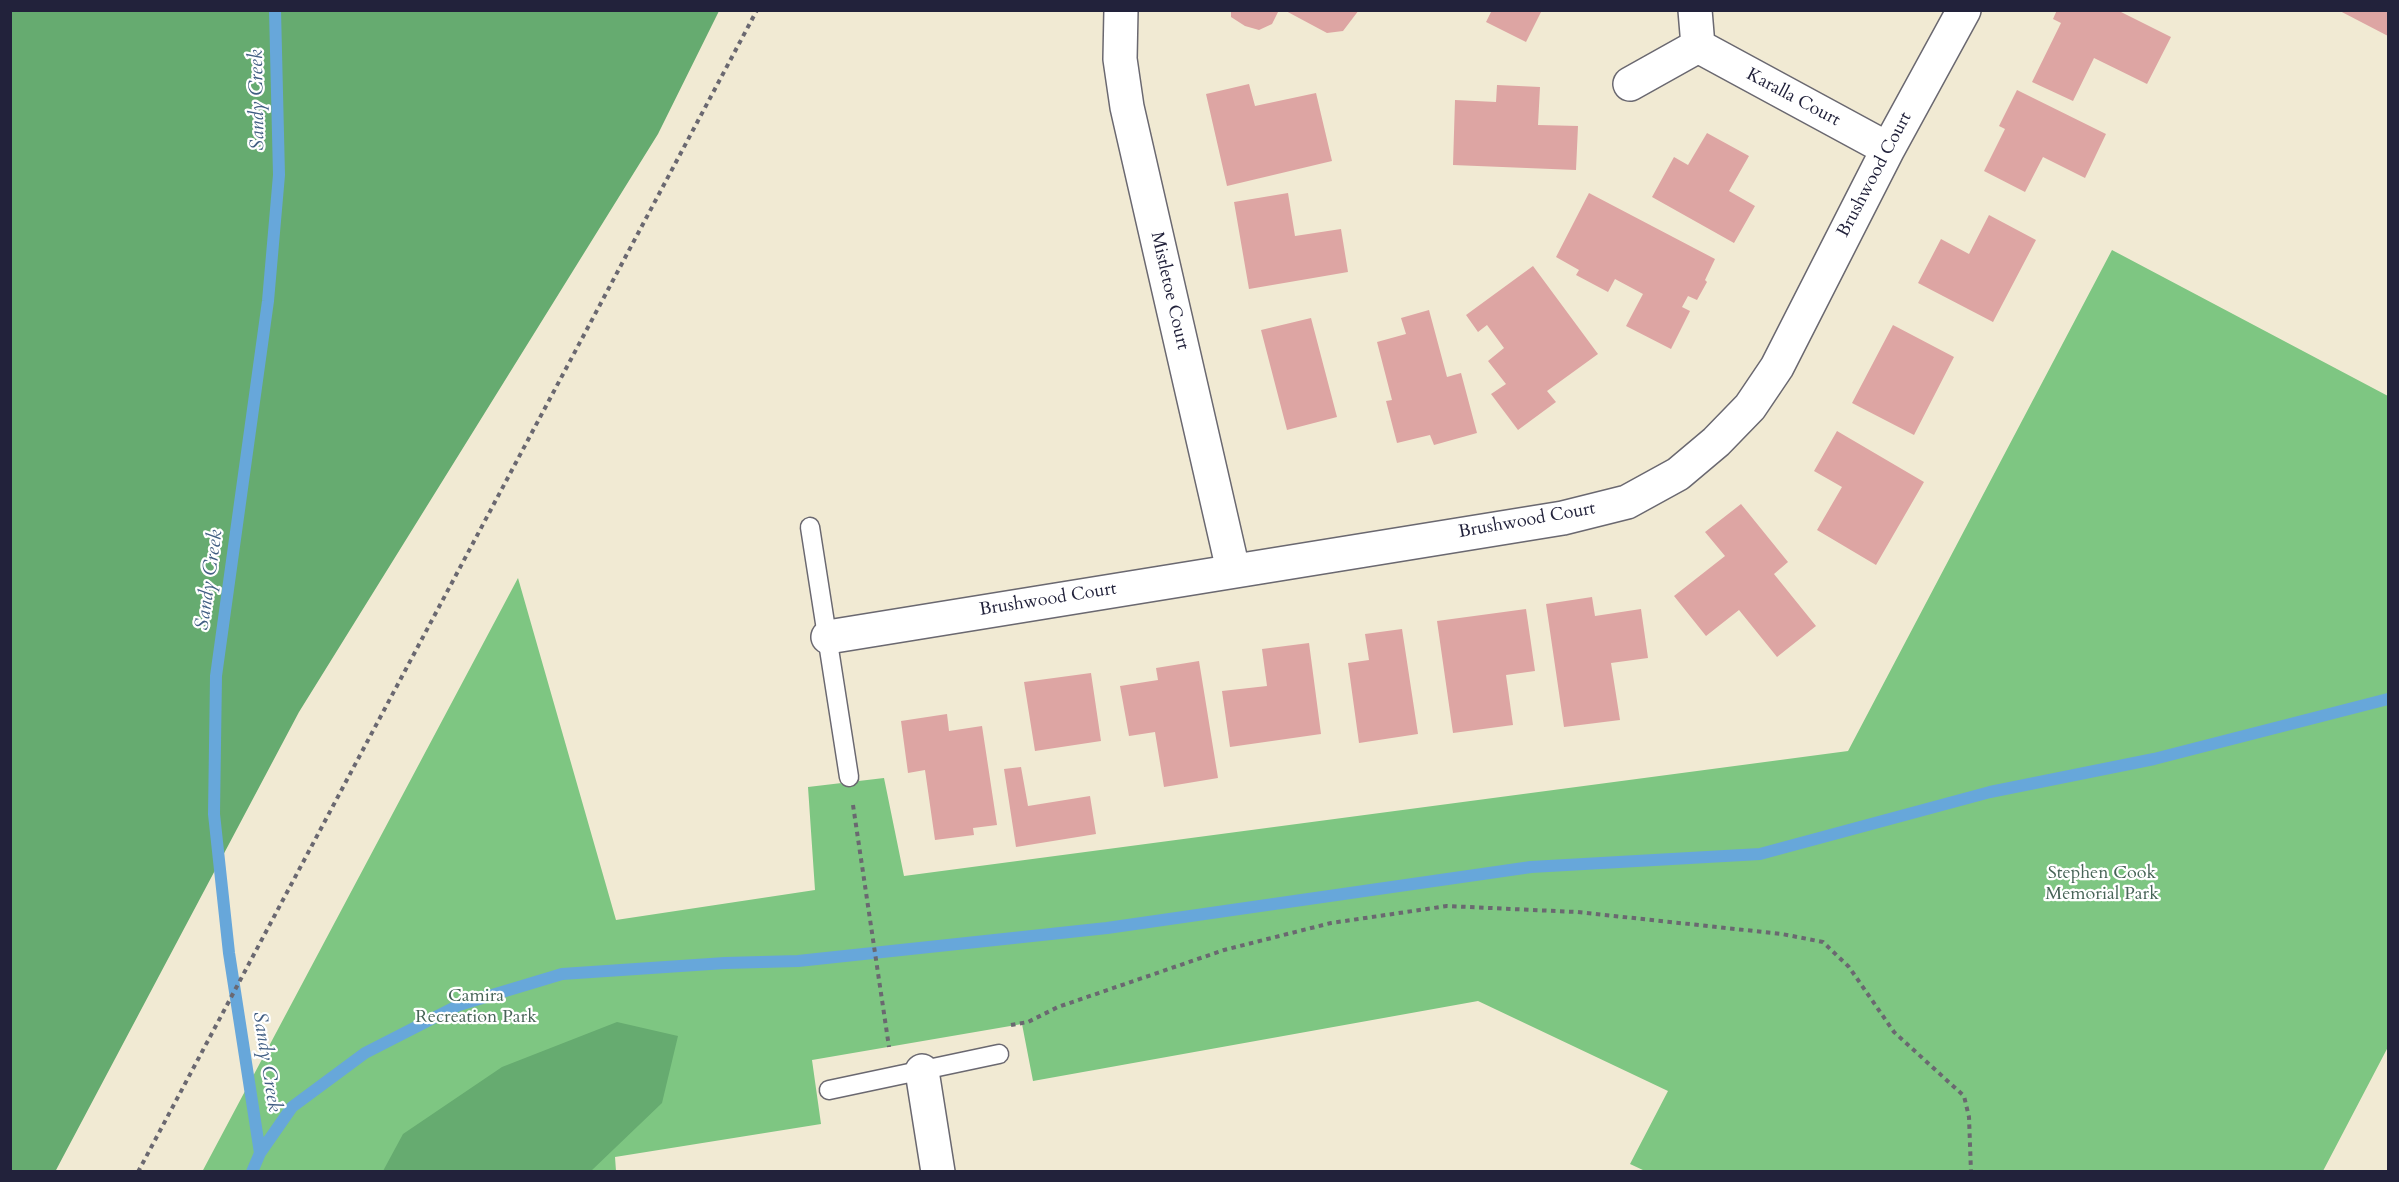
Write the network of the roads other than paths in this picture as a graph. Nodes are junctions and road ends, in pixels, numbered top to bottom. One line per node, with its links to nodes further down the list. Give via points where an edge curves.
1 (1121, 10): 8 (street, Mistletoe Court, via 1120,59 1127,107)
2 (1695, 10): 4 (street)
3 (1964, 10): 6 (street, Brushwood Court)
4 (1698, 46): 5 (street); 6 (street, Karalla Court)
5 (1630, 84)
6 (1888, 149): 8 (street, Brushwood Court, via 1777,367 1750,407 1678,474 1627,502 1563,518)
7 (810, 527): 9 (lane)
8 (1233, 570): 9 (street, Brushwood Court)
9 (828, 636): 10 (lane)
10 (849, 777)
11 (999, 1054): 12 (lane)
12 (922, 1071): 13 (lane); 14 (street)
13 (829, 1090)
14 (938, 1172)

